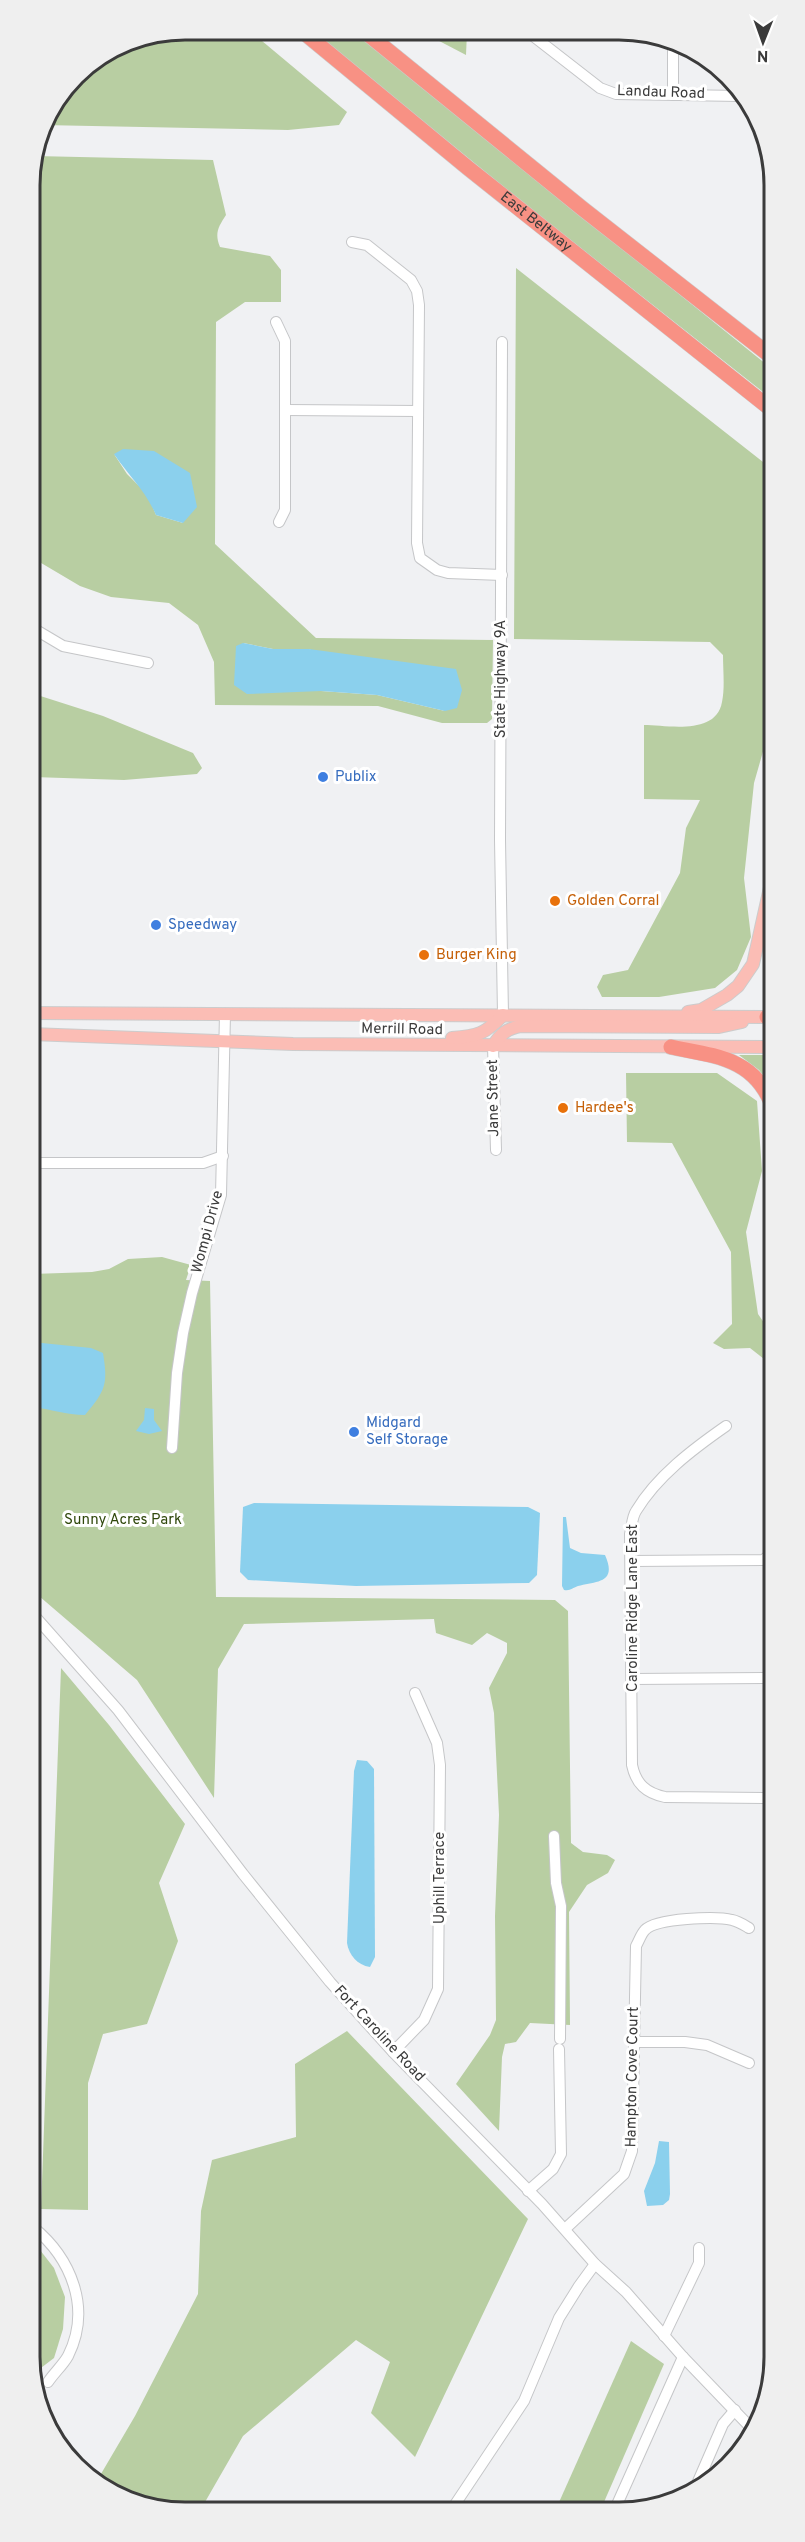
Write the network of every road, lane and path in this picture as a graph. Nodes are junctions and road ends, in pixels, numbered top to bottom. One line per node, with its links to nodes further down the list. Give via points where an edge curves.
1 (539, 40): 5 (street, Landau Road, via 600,87 616,94)
2 (314, 41): 11 (highway, East Beltway)
3 (376, 41): 10 (highway)
4 (673, 51): 5 (street)
5 (673, 95): 6 (street, Landau Road)
6 (734, 96)
7 (352, 242): 13 (street, via 367,245 411,280 417,291)
8 (276, 322): 12 (street, via 285,341)
9 (502, 342): 15 (street, State Highway 9A)
10 (764, 351)
11 (764, 404)
12 (286, 410): 13 (street); 14 (street, via 285,510)
13 (418, 411): 15 (street, via 420,558 448,573)
14 (279, 522)
15 (502, 575): 21 (street, State Highway 9A)
16 (41, 633): 17 (street, via 63,646)
17 (148, 663)
18 (764, 909): 22 (main road, via 757,954 738,986 701,1010)
19 (41, 1013): 20 (main road, Merrill Road)
20 (225, 1014): 21 (main road, Merrill Road); 26 (street, Wompi Drive)
21 (503, 1015): 22 (main road, Merrill Road); 28 (main road, via 487,1032 470,1037)
22 (657, 1016): 23 (main road, Merrill Road)
23 (764, 1017)
24 (764, 1018): 29 (main road, via 719,1027 521,1026 509,1028)
25 (41, 1034): 26 (main road, Merrill Road)
26 (225, 1042): 28 (main road, Merrill Road); 35 (street, Wompi Drive)
27 (764, 1043): 31 (main road)
28 (367, 1045): 29 (main road, Merrill Road)
29 (493, 1046): 30 (main road, Merrill Road); 34 (street, Jane Street)
30 (671, 1047): 31 (main road, Merrill Road); 33 (highway, via 730,1060 758,1078)
31 (747, 1047): 32 (main road, Merrill Road)
32 (764, 1047)
33 (764, 1090)
34 (496, 1150)
35 (222, 1156): 36 (street, via 203,1163); 38 (street, Wompi Drive, via 220,1195 183,1333)
36 (41, 1163)
37 (726, 1426): 40 (street, Caroline Ridge Lane East, via 668,1473 634,1512 630,1534)
38 (172, 1448)
39 (764, 1559): 40 (street)
40 (632, 1561): 43 (street, Caroline Ridge Lane East)
41 (40, 1622): 49 (street, Fort Caroline Road, via 118,1710 269,1907)
42 (764, 1678): 43 (street)
43 (633, 1679): 45 (street, Caroline Ridge Lane East, via 632,1765 634,1776 646,1790 665,1797)
44 (415, 1693): 49 (street, Uphill Terrace, via 437,1743 440,1765 438,1989 424,2020)
45 (764, 1798)
46 (554, 1836): 51 (street, via 561,1906 561,2154 553,2169)
47 (749, 1928): 48 (street, Hampton Cove Court, via 732,1919 667,1920 646,1929 636,1946)
48 (634, 2042): 50 (street, via 707,2045); 52 (street, Hampton Cove Court, via 630,2164)
49 (393, 2052): 51 (street, Fort Caroline Road)
50 (749, 2063)
51 (528, 2192): 52 (street, Fort Caroline Road)
52 (565, 2229): 55 (street, Fort Caroline Road)
53 (40, 2234): 58 (street, via 63,2259 75,2285 77,2324 73,2345)
54 (699, 2248): 56 (street, via 699,2263)
55 (596, 2264): 56 (street, Fort Caroline Road); 62 (street, via 559,2318 524,2401)
56 (664, 2336): 57 (street, Fort Caroline Road)
57 (683, 2357): 59 (street, Fort Caroline Road); 63 (street)
58 (48, 2382)
59 (735, 2410): 60 (street, Fort Caroline Road); 61 (street, via 723,2424)
60 (747, 2424)
61 (700, 2477)
62 (457, 2502)
63 (618, 2502)

